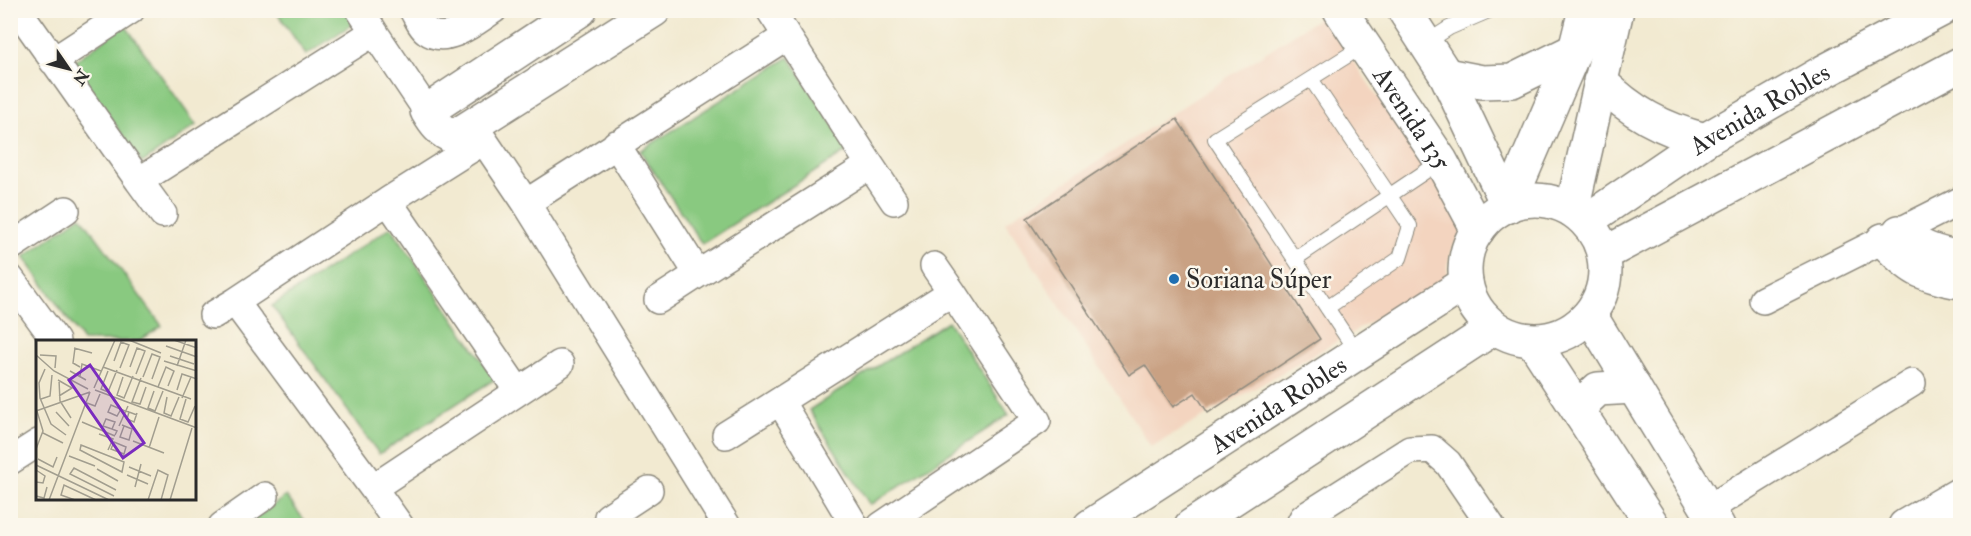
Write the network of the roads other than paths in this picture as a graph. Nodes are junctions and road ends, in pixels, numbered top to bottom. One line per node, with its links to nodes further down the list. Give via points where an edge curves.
1 (131, 10): 17 (street)
2 (413, 10): 3 (street, via 426,31 439,37 462,30)
3 (493, 10)
4 (580, 10): 22 (main road)
5 (654, 10): 23 (main road)
6 (770, 10): 14 (street)
7 (1340, 10): 16 (main road, Avenida 135)
8 (1404, 10): 15 (main road, Avenida 135)
9 (1491, 10): 15 (lane)
10 (1941, 10): 24 (main road, Avenida Robles)
11 (25, 20): 17 (street)
12 (367, 21): 22 (street); 28 (street)
13 (1594, 25): 19 (main road, via 1512,81 1482,82); 21 (main road); 34 (main road)
14 (787, 36): 25 (street); 27 (street)
15 (1424, 44): 16 (main road); 19 (main road, Avenida 135)
16 (1372, 58): 20 (lane); 26 (main road, Avenida 135)
17 (53, 61): 28 (street)
18 (1960, 64): 41 (main road, Avenida Robles)
19 (1446, 75): 34 (main road, Avenida 135)
20 (1311, 79): 29 (lane); 43 (lane, via 1215,139)
21 (1600, 81): 24 (main road, via 1647,120); 37 (main road)
22 (427, 111): 23 (main road, via 446,134)
23 (478, 133): 30 (street); 33 (street)
24 (1705, 140): 37 (main road, Avenida Robles)
25 (616, 144): 33 (street); 45 (street)
26 (1441, 161): 29 (lane); 38 (main road, Avenida 135)
27 (870, 165): 31 (street); 45 (street)
28 (139, 181): 36 (street)
29 (1388, 196): 43 (lane); 52 (lane, via 1410,226 1400,258)
30 (388, 201): 61 (street); 67 (street, via 224,308)
31 (894, 201)
32 (1960, 201): 39 (street)
33 (526, 203): 76 (street)
34 (1508, 206): 37 (main road, via 1536,200 1555,203); 38 (main road)
35 (66, 210): 40 (street)
36 (163, 214)
37 (1579, 216): 41 (main road, via 1595,233)
38 (1478, 230): 48 (main road, via 1467,255)
39 (1891, 236): 42 (main road); 47 (main road, via 1904,262 1928,276); 51 (street)
40 (10, 247)
41 (1604, 254): 53 (main road, via 1603,289)
42 (1960, 258)
43 (1295, 259): 52 (lane)
44 (934, 266): 49 (street)
45 (698, 274): 50 (street)
46 (10, 278): 55 (street)
47 (1960, 282)
48 (1466, 283): 54 (main road, via 1476,308); 57 (main road, Avenida Robles)
49 (952, 292): 62 (street); 78 (street, via 1037,421)
50 (658, 300)
51 (1763, 300)
52 (1328, 308): 57 (lane)
53 (1590, 315): 56 (main road, via 1564,334); 60 (main road)
54 (1494, 328): 56 (main road); 80 (main road, Avenida Robles)
55 (55, 340)
56 (1533, 341): 63 (main road)
57 (1358, 354): 79 (main road, Avenida Robles)
58 (560, 364): 61 (street)
59 (1912, 383): 71 (street)
60 (1634, 387): 63 (main road, via 1598,388 1583,403); 71 (main road)
61 (518, 391): 67 (street)
62 (780, 401): 64 (street); 77 (street)
63 (1581, 415): 83 (main road)
64 (726, 435)
65 (36, 444): 66 (street)
66 (10, 460)
67 (373, 488): 75 (street)
68 (649, 490): 72 (street)
69 (1960, 494): 84 (main road)
70 (265, 496): 74 (street)
71 (1713, 517)
72 (606, 523)
73 (1960, 523): 85 (main road)
74 (222, 525)
75 (400, 525)
76 (727, 525)
77 (855, 525)
78 (881, 525)
79 (1090, 525)
80 (1191, 525)
81 (1299, 525): 82 (street, via 1303,518 1410,450 1431,449 1448,463)
82 (1491, 525)
83 (1653, 525)
84 (1905, 525)
85 (1957, 525)

